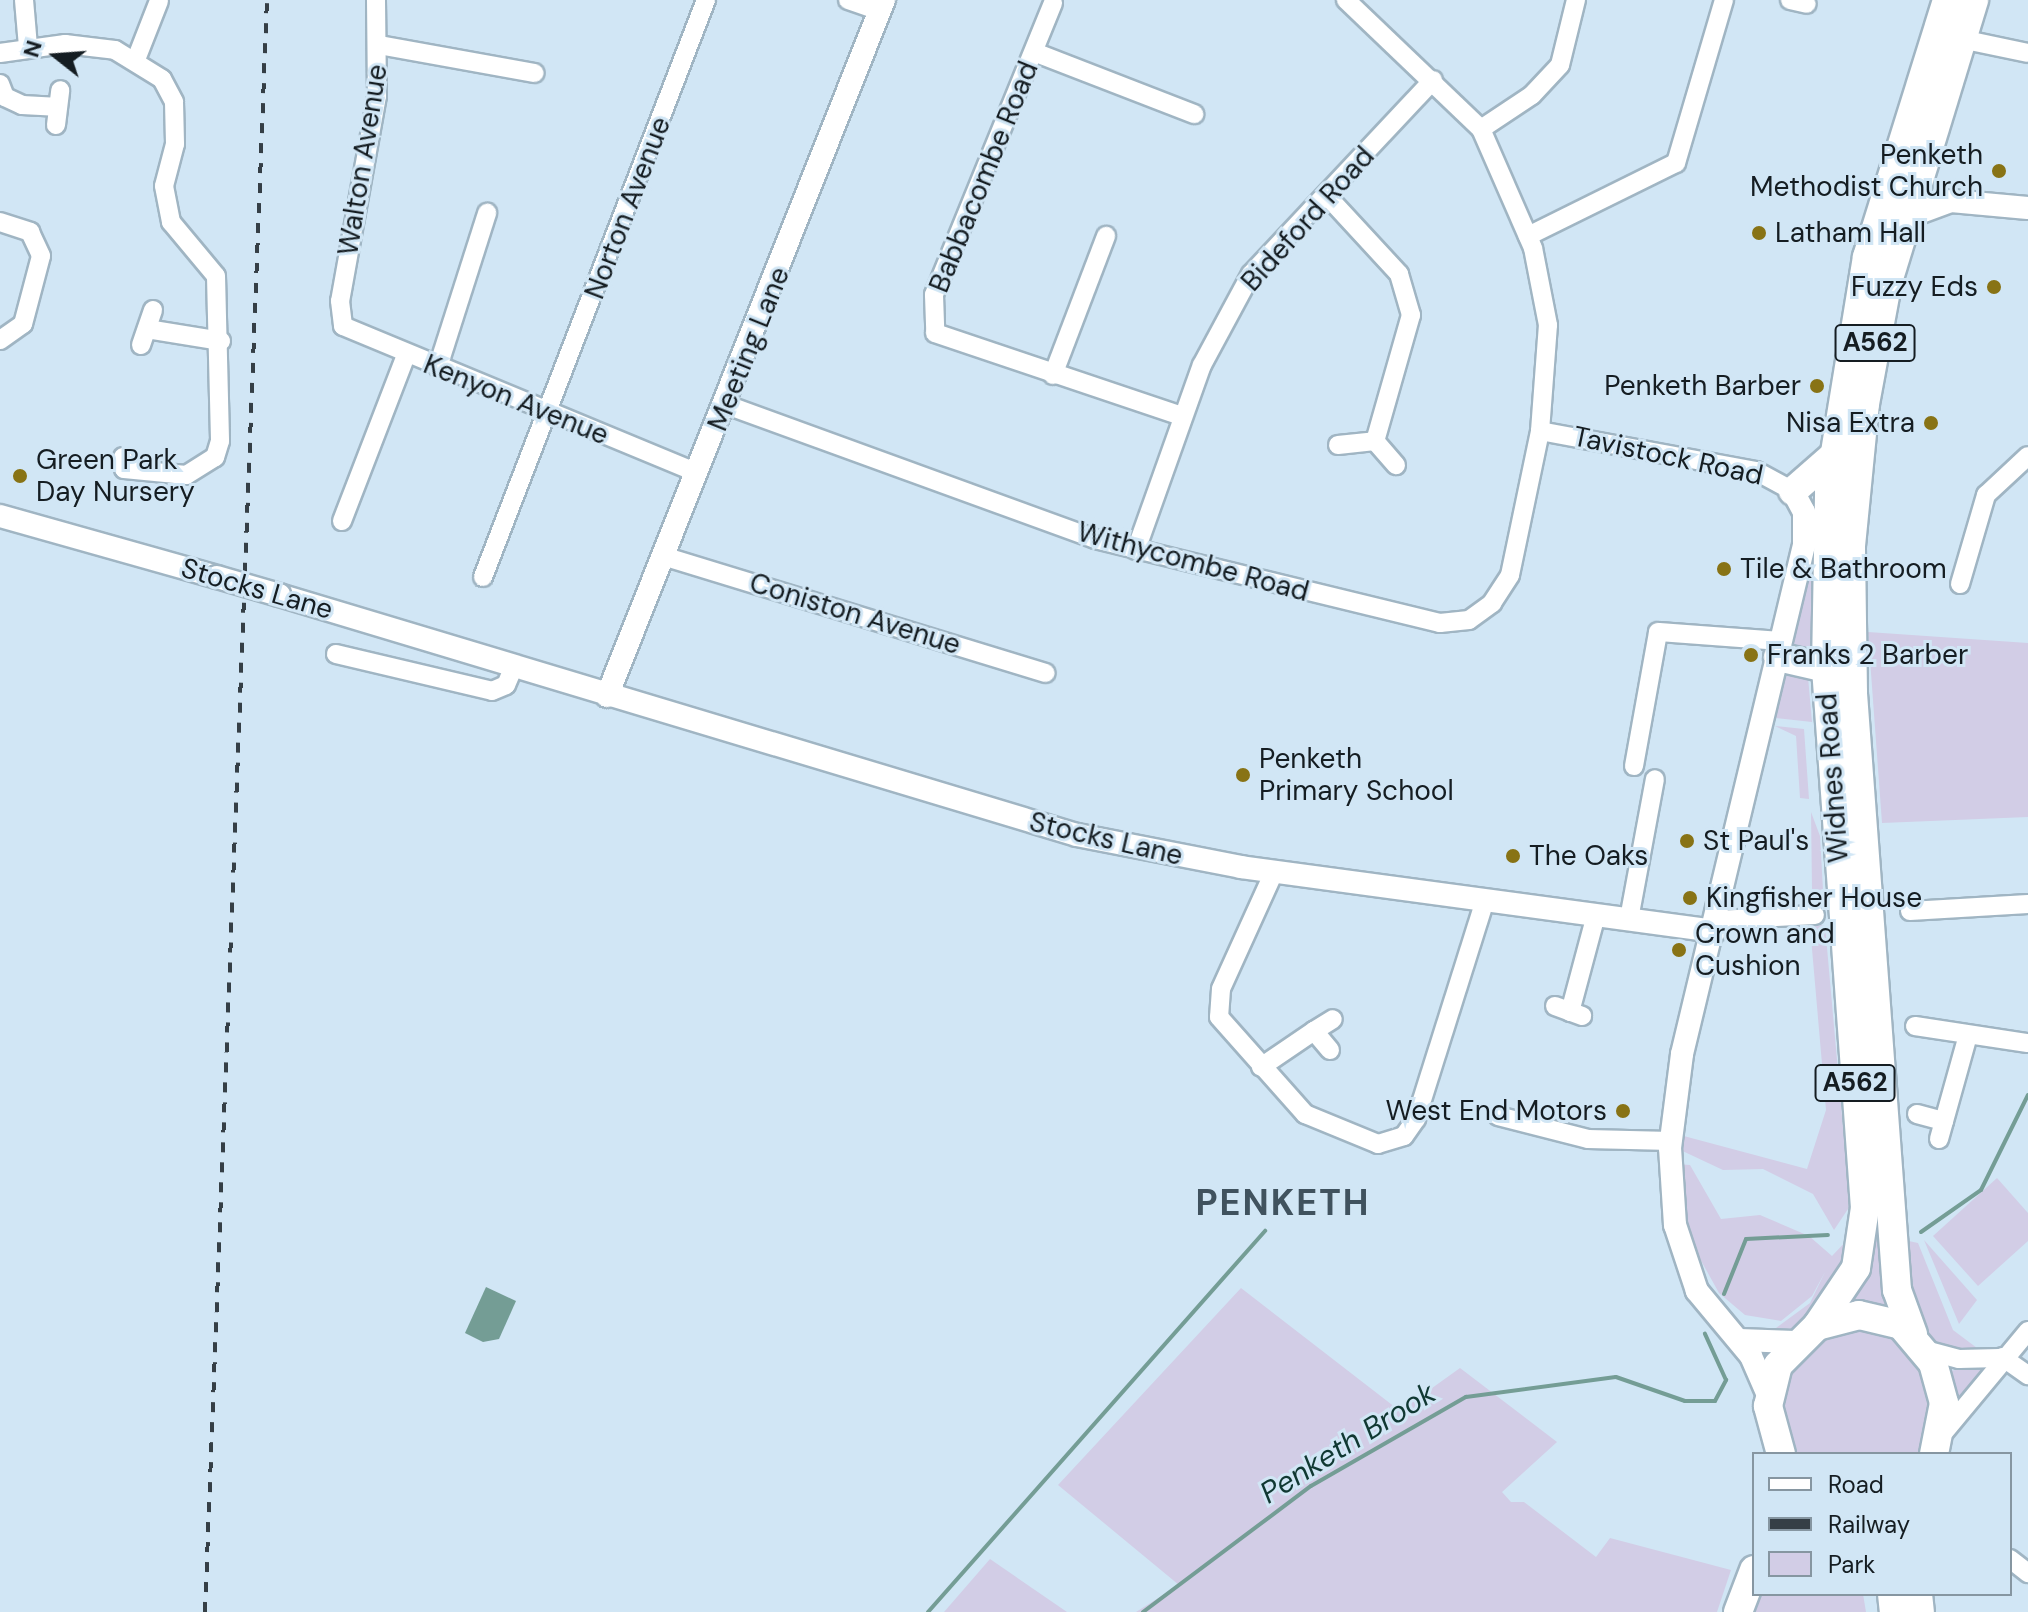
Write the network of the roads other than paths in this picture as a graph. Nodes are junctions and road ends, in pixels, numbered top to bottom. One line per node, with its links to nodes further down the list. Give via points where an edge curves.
1 (24, 0): 15 (street)
2 (376, 0): 14 (street, Walton Avenue)
3 (706, 0): 44 (street, Norton Avenue)
4 (848, 0): 12 (street)
5 (1346, 0): 21 (street)
6 (1576, 0): 25 (street, via 1560,65 1532,95)
7 (1724, 0): 35 (street, via 1676,163)
8 (1947, 0): 28 (main road, A562)
9 (1974, 0): 13 (main road, A562)
10 (160, 2): 19 (street)
11 (1053, 3): 16 (street, Babbacombe Road)
12 (882, 6): 43 (street, Meeting Lane)
13 (1961, 39): 18 (street); 26 (main road, A562)
14 (379, 45): 20 (street); 37 (street, Walton Avenue)
15 (28, 47): 17 (street); 19 (street, via 84,44)
16 (1034, 52): 24 (street); 42 (street, Babbacombe Road, via 932,315 935,333 951,344)
17 (0, 53)
18 (2028, 53)
19 (137, 57): 39 (street, via 162,79 174,102 167,203 171,222 216,276)
20 (534, 74)
21 (1433, 80): 25 (street); 27 (street, Bideford Road)
22 (0, 84): 23 (street, via 5,97 22,105)
23 (57, 108)
24 (1194, 114)
25 (1481, 129): 35 (street, Withycombe Road)
26 (1916, 181): 28 (street); 29 (street); 32 (main road, A562)
27 (1328, 197): 45 (street, Bideford Road, via 1251,274); 47 (street, via 1399,274 1411,315)
28 (1883, 199): 51 (main road, A562)
29 (1951, 201): 30 (street); 32 (street)
30 (2028, 208)
31 (488, 213): 41 (street)
32 (1905, 218): 51 (main road, A562)
33 (0, 222): 38 (street, via 30,232 41,256 23,324)
34 (1106, 236): 42 (street)
35 (1528, 236): 46 (street, Withycombe Road, via 1548,325)
36 (153, 310): 39 (street, via 144,337)
37 (340, 320): 40 (street, Kenyon Avenue, via 353,335)
38 (0, 340)
39 (221, 341): 50 (street, via 223,414 215,457 186,475 124,469)
40 (406, 355): 41 (street, Kenyon Avenue); 56 (street)
41 (438, 367): 44 (street, Kenyon Avenue)
42 (1053, 375): 45 (street, Babbacombe Road)
43 (727, 405): 53 (street, Meeting Lane); 57 (street, Withycombe Road)
44 (548, 414): 53 (street, Kenyon Avenue); 59 (street, Norton Avenue)
45 (1182, 416): 57 (street, Bideford Road)
46 (1540, 431): 54 (street, Tavistock Road, via 1756,471); 57 (street, Withycombe Road, via 1510,575 1492,603 1469,620 1440,623)
47 (1375, 441): 48 (street); 52 (street)
48 (1338, 445)
49 (2028, 456): 60 (street, via 1986,495)
50 (123, 457)
51 (1844, 464): 54 (main road); 64 (main road, Widnes Road / A562); 91 (main road, Widnes Road / A562, via 1853,707 1897,1290)
52 (1396, 465)
53 (698, 473): 58 (street, Meeting Lane)
54 (1793, 491): 61 (street, via 1804,512 1804,545)
55 (0, 516): 63 (street, Stocks Lane, bridge)
56 (342, 521)
57 (1136, 550)
58 (663, 556): 65 (street, Coniston Avenue); 66 (street, Meeting Lane)
59 (483, 577)
60 (1960, 584)
61 (1780, 649): 64 (main road); 67 (street, via 1658,632); 76 (street)
62 (332, 656): 63 (street, Stocks Lane, via 492,691 506,685)
63 (514, 666): 66 (street, Stocks Lane)
64 (1826, 668): 89 (main road, Widnes Road / A562, via 1865,1208 1849,1285)
65 (1046, 673)
66 (607, 696): 69 (street, Stocks Lane, via 1065,832)
67 (1634, 766)
68 (1655, 779): 75 (street)
69 (1274, 872): 70 (street, Stocks Lane); 84 (street, via 1216,1008 1224,1027)
70 (1485, 900): 72 (street, Stocks Lane); 84 (street, via 1416,1119 1404,1136 1378,1144 1316,1122)
71 (2028, 904): 74 (street)
72 (1596, 915): 75 (street, Stocks Lane); 77 (street)
73 (1815, 915): 76 (street)
74 (1906, 915)
75 (1629, 919): 76 (street, Stocks Lane)
76 (1717, 926): 87 (street, via 1676,1083)
77 (1569, 1011)
78 (1333, 1019): 80 (street)
79 (1915, 1026): 81 (street)
80 (1314, 1031): 83 (street); 84 (street)
81 (1968, 1035): 82 (street); 85 (street, via 1942,1130)
82 (2028, 1043)
83 (1330, 1050)
84 (1261, 1067)
85 (1917, 1114)
86 (1498, 1116): 87 (street, via 1588,1139)
87 (1671, 1141): 90 (street, via 1683,1255 1697,1291)
88 (2028, 1331): 92 (street)
89 (1806, 1334): 90 (street); 91 (main road, via 1874,1316); 94 (main road, A562)
90 (1739, 1340): 94 (street)
91 (1919, 1342): 92 (street, via 1959,1359); 96 (main road, A562, via 1942,1389)
92 (2001, 1357): 93 (street); 96 (street)
93 (2028, 1375)
94 (1768, 1395): 95 (main road)
95 (1774, 1446)
96 (1937, 1447)
97 (2012, 1561): 98 (street)
98 (2028, 1573)
99 (1752, 1575): 100 (main road)
100 (1738, 1612)

